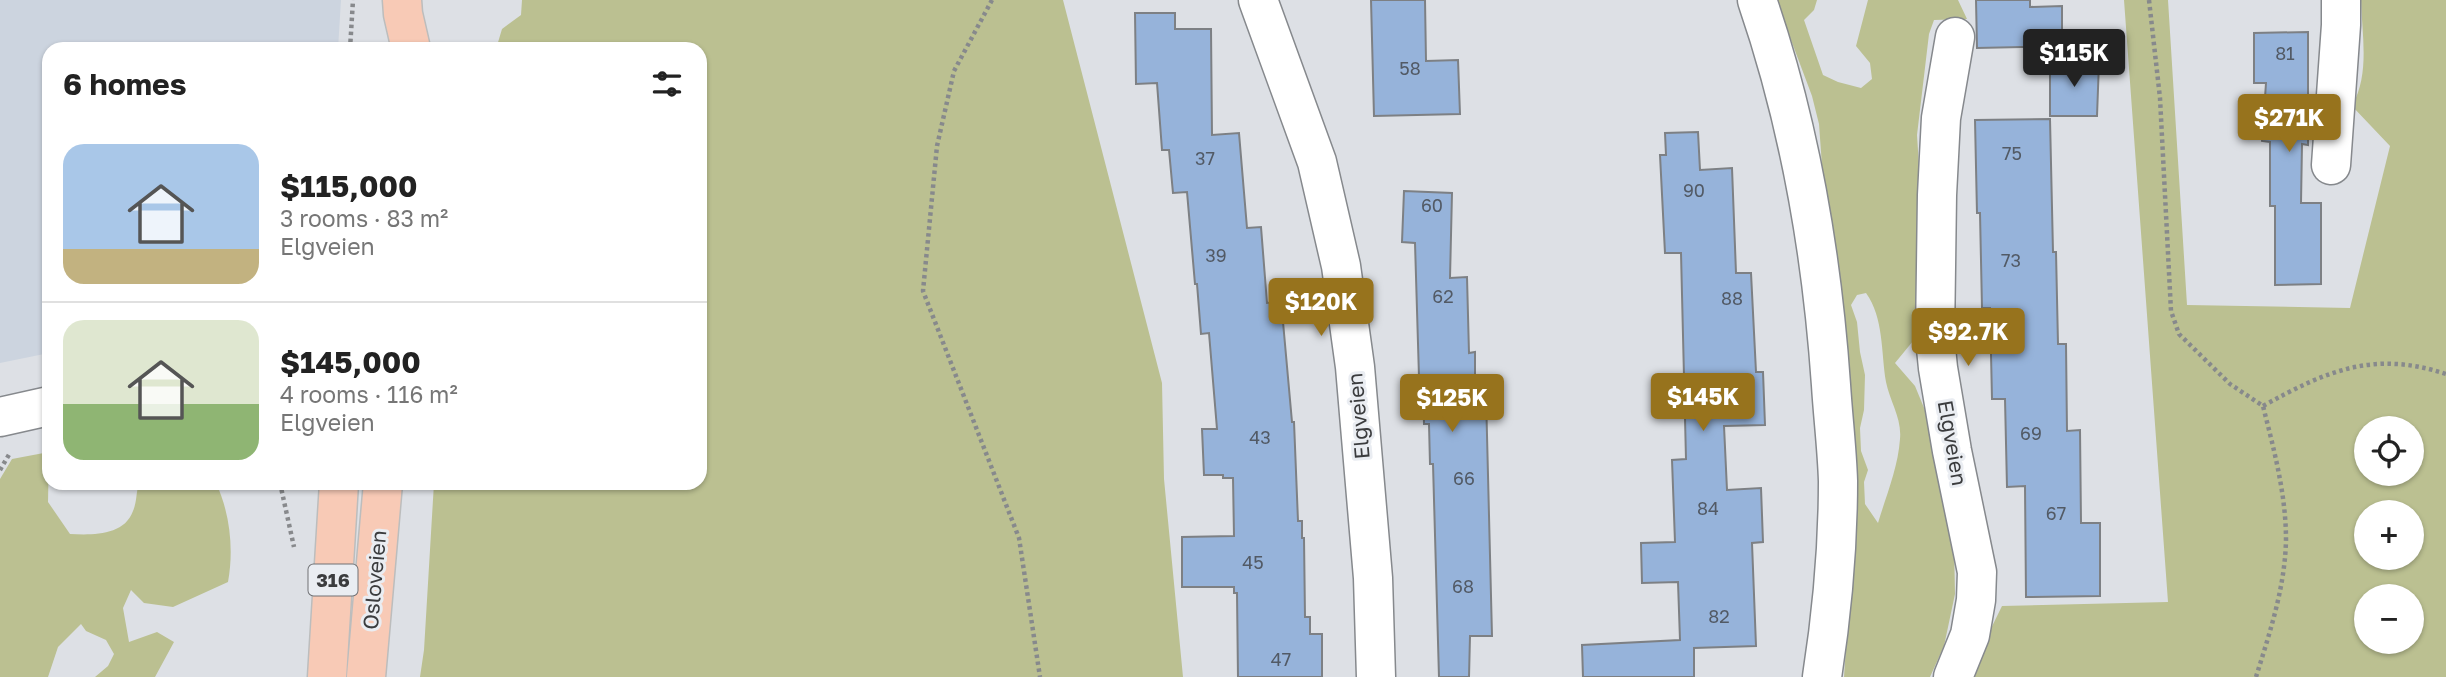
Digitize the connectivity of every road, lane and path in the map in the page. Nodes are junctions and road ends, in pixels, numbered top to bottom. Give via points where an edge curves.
1 (354, 0) edge
2 (992, 0) edge
3 (1258, 0) edge
4 (1756, 0) edge
5 (2149, 0) edge
6 (2341, 0) edge
7 (1955, 37) dead end
8 (350, 42) edge
9 (2331, 165) dead end
10 (2446, 374) edge
11 (2263, 406) junction
12 (42, 408) edge
13 (0, 417) edge
14 (339, 490) edge
15 (382, 490) edge
16 (327, 677) edge
17 (366, 677) edge
18 (1040, 677) edge
19 (1376, 677) edge
20 (1822, 677) edge
21 (1953, 677) edge
22 (2256, 677) edge

1 - 8 path
2 - 18 path via 954,71 937,146 923,291 1019,538
3 - 19 street, Elgveien via 1317,162 1341,266 1373,578
4 - 20 street via 1793,117 1820,262 1828,342 1838,481
5 - 11 path via 2160,98 2171,310 2179,334 2230,383
6 - 9 street
7 - 21 street, Elgveien via 1941,118 1935,338 1977,572 1970,635
10 - 11 path via 2424,367 2370,363 2340,370
11 - 22 path via 2280,475 2286,540 2275,615
12 - 13 street
14 - 16 main road, Osloveien / 316
15 - 17 main road, Osloveien / 316

